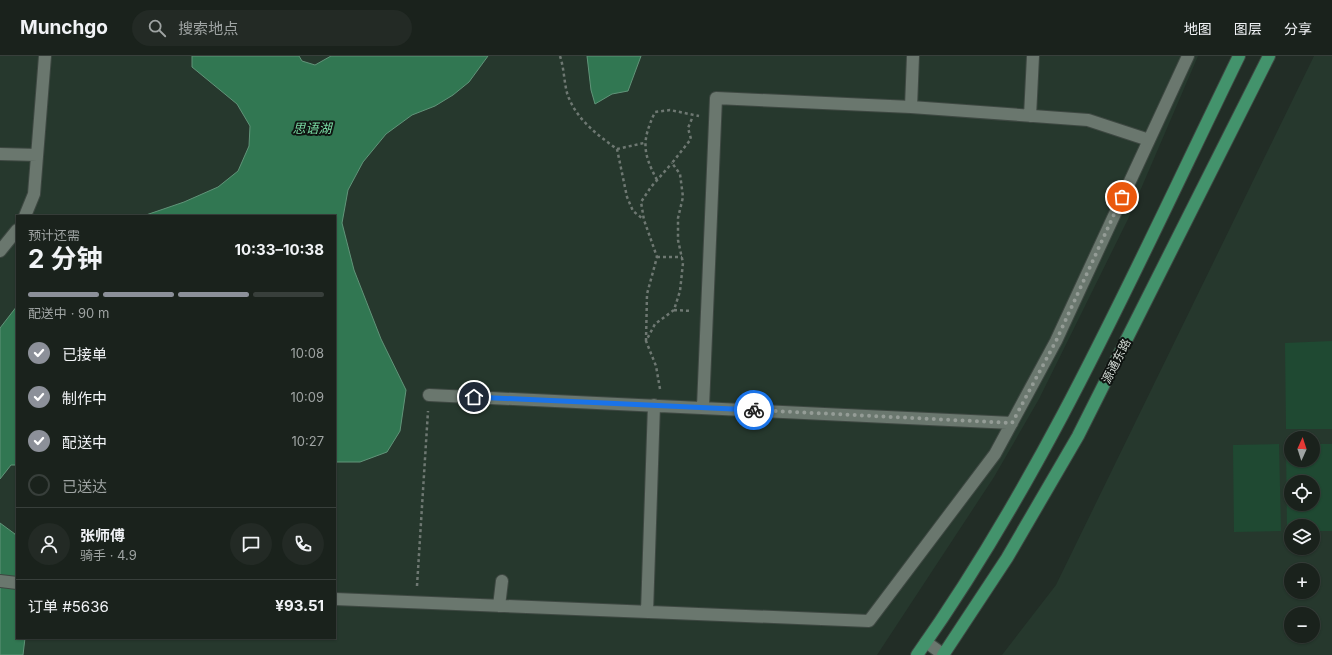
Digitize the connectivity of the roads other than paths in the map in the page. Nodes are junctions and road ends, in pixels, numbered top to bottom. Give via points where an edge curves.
1 (45, 56) edge
2 (914, 56) edge
3 (1033, 56) edge
4 (1188, 56) edge
5 (1239, 56) edge
6 (1269, 56) edge
7 (911, 107) junction
8 (1030, 116) junction
9 (1149, 140) junction
10 (0, 154) edge
11 (37, 155) junction
12 (25, 215) edge
13 (16, 231) edge
14 (0, 251) edge
15 (429, 395) road end
16 (659, 405) junction
17 (703, 407) junction
18 (1012, 423) junction
19 (0, 581) edge
20 (502, 581) dead end
21 (16, 583) edge
22 (336, 599) edge
23 (500, 606) junction
24 (647, 612) junction
25 (926, 642) junction
26 (917, 655) edge
27 (943, 655) edge

1 - 11 street
2 - 7 street
3 - 8 street
4 - 9 street
5 - 25 main road, 源通东路 via 1080,383 990,542
6 - 27 main road, 源通东路 via 1078,436 1007,558
7 - 8 street
7 - 17 street via 716,98
8 - 9 street via 1088,120
9 - 18 street via 1056,341
10 - 11 street
11 - 12 street via 34,194
13 - 14 street
15 - 16 street
16 - 17 street
16 - 24 street
17 - 18 street
18 - 24 street via 995,454 869,621
19 - 21 street
20 - 23 street
22 - 23 street
23 - 24 street
25 - 26 main road, 源通东路
25 - 27 street

